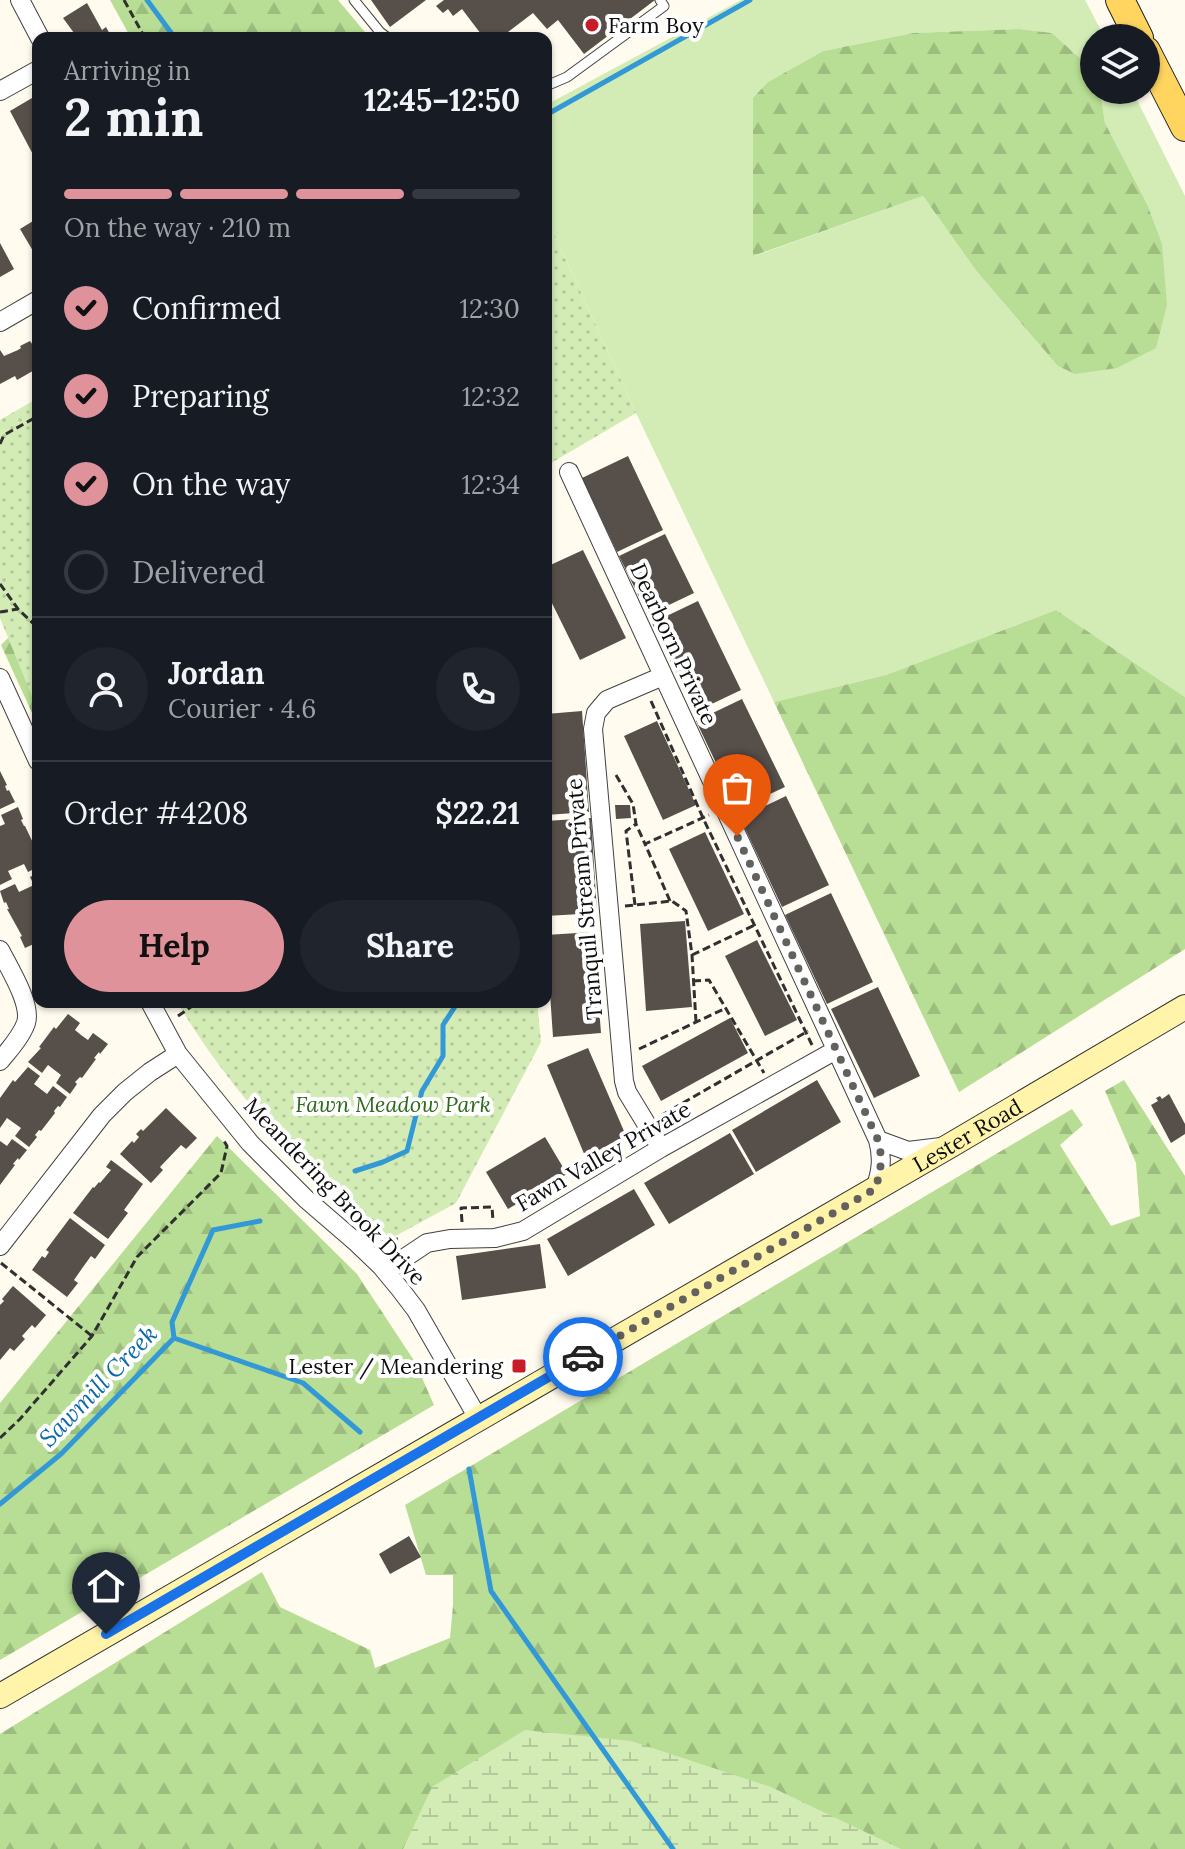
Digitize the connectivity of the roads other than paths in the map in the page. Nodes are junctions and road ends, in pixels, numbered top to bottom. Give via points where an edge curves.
1 (20, 0) edge
2 (354, 0) edge
3 (660, 0) edge
4 (1120, 0) edge
5 (1132, 24) edge
6 (37, 32) edge
7 (380, 32) edge
8 (32, 73) edge
9 (1160, 78) edge
10 (552, 83) edge
11 (0, 91) edge
12 (1185, 127) edge
13 (32, 303) edge
14 (0, 322) edge
15 (569, 472) dead end
16 (663, 676) junction
17 (0, 678) edge
18 (32, 748) edge
19 (0, 950) edge
20 (1185, 1007) edge
21 (153, 1008) edge
22 (178, 1054) junction
23 (828, 1055) junction
24 (0, 1061) edge
25 (878, 1140) junction
26 (951, 1145) junction
27 (661, 1148) junction
28 (875, 1189) junction
29 (0, 1246) edge
30 (385, 1271) junction
31 (478, 1418) junction
32 (0, 1696) edge

1 - 6 street
2 - 7 lane
3 - 10 lane via 664,6
4 - 5 main road
8 - 11 street
9 - 12 main road
13 - 14 street
15 - 16 street, Dearborn Private
16 - 23 street, Dearborn Private via 823,1023
16 - 27 street, Tranquil Stream Private via 607,700 596,713 593,729 627,1092
17 - 18 street
19 - 24 street via 27,1016
20 - 26 main road, Lester Road
21 - 22 street, Meandering Brook Drive
22 - 29 street via 102,1115
22 - 30 street, Meandering Brook Drive via 250,1143
23 - 25 street, Dearborn Private
23 - 27 street, Fawn Valley Private
25 - 26 street via 908,1151
25 - 28 street, Dearborn Private via 882,1162
26 - 28 main road, Lester Road
27 - 30 street, Fawn Valley Private via 523,1231 427,1243
28 - 31 main road, Lester Road
30 - 31 street, Meandering Brook Drive via 416,1310
31 - 32 main road, Lester Road

